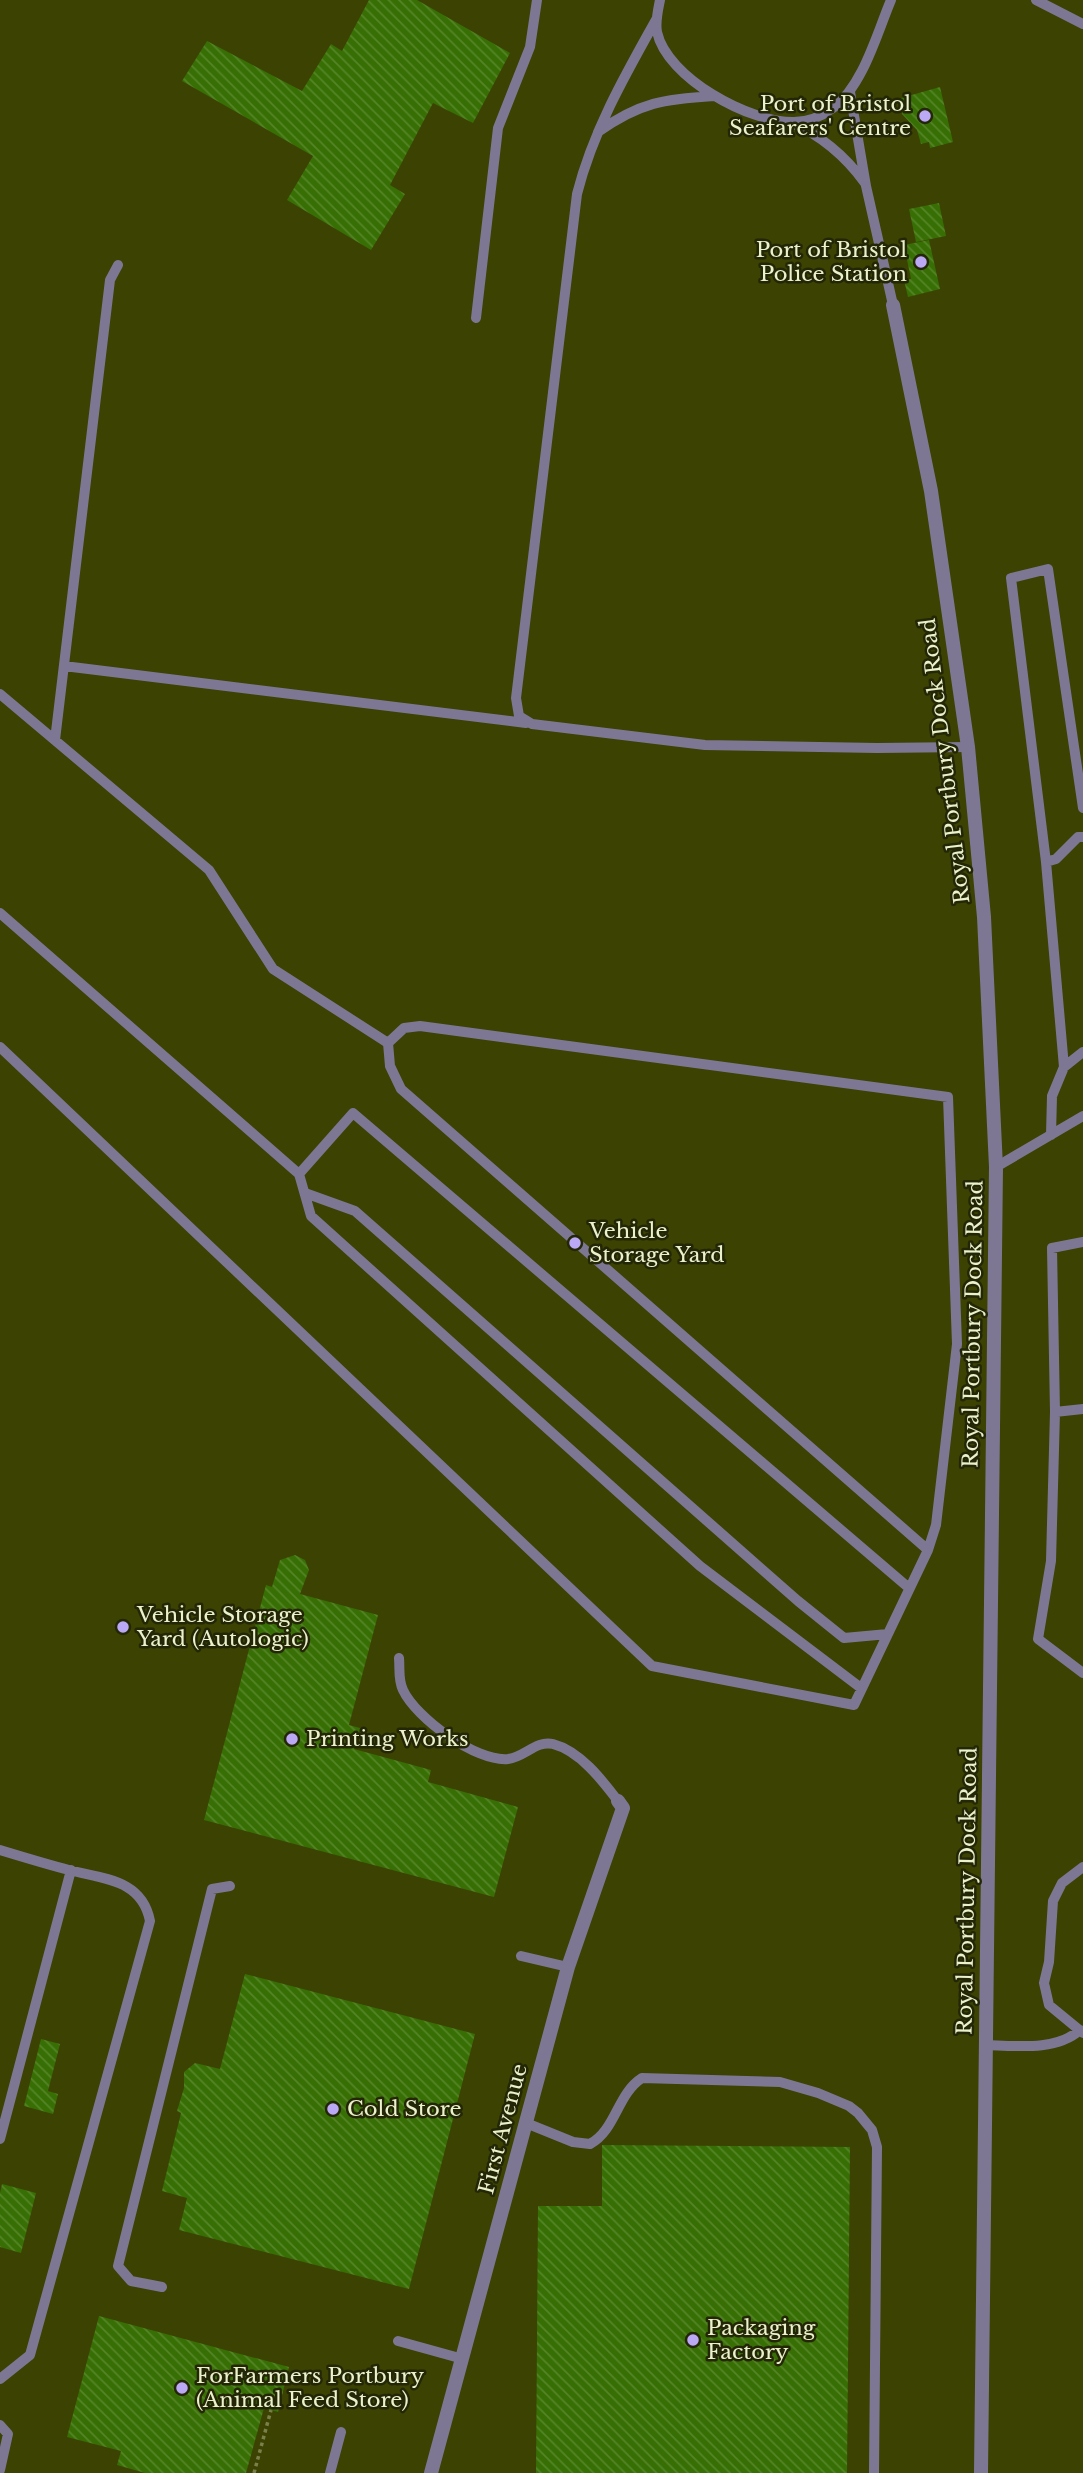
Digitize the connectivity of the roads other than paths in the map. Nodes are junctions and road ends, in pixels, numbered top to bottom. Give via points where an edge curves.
1 (537, 0) edge
2 (660, 0) edge
3 (891, 0) edge
4 (1036, 0) edge
5 (657, 19) junction
6 (1083, 24) edge
7 (850, 92) junction
8 (717, 96) junction
9 (790, 122) junction
10 (598, 132) junction
11 (866, 186) junction
12 (118, 265) dead end
13 (892, 305) joint
14 (476, 318) dead end
15 (64, 666) junction
16 (0, 694) edge
17 (532, 724) junction
18 (55, 740) junction
19 (968, 747) junction
20 (1083, 808) edge
21 (1083, 836) edge
22 (1046, 862) junction
23 (0, 913) edge
24 (388, 1043) junction
25 (0, 1047) edge
26 (1083, 1052) edge
27 (1063, 1067) junction
28 (1083, 1116) edge
29 (1051, 1135) junction
30 (996, 1167) junction
31 (299, 1174) junction
32 (305, 1193) junction
33 (1083, 1242) edge
34 (1083, 1409) edge
35 (1055, 1412) junction
36 (928, 1550) junction
37 (909, 1588) junction
38 (888, 1634) junction
39 (399, 1658) dead end
40 (1083, 1673) edge
41 (862, 1688) junction
42 (618, 1801) joint
43 (0, 1850) edge
44 (1083, 1867) edge
45 (71, 1870) junction
46 (230, 1886) dead end
47 (520, 1956) dead end
48 (568, 1967) junction
49 (1081, 2031) edge
50 (986, 2045) junction
51 (526, 2123) junction
52 (0, 2139) edge
53 (162, 2287) dead end
54 (398, 2341) dead end
55 (463, 2359) junction
56 (0, 2379) edge
57 (0, 2426) edge
58 (341, 2432) dead end
59 (0, 2470) edge
60 (330, 2473) edge
61 (431, 2473) edge
62 (874, 2473) edge
63 (982, 2473) edge

1 - 14 lane via 530,47 498,128
2 - 5 lane
3 - 7 lane
4 - 6 lane
5 - 8 lane via 660,40 677,67
5 - 10 lane
7 - 9 lane via 822,114
7 - 11 lane, Royal Portbury Dock Road
8 - 9 lane via 762,116
8 - 10 lane via 647,104
9 - 11 lane via 829,145
10 - 17 lane via 577,194 516,698 519,716
11 - 13 lane, Royal Portbury Dock Road
12 - 15 lane via 110,280
13 - 19 street, Royal Portbury Dock Road via 931,491
15 - 17 lane
15 - 18 lane
16 - 18 lane
17 - 19 lane via 705,745
18 - 24 lane via 209,870 274,969
19 - 30 street, Royal Portbury Dock Road via 984,917
20 - 22 lane via 1048,569 1011,578
21 - 22 lane
22 - 27 lane
23 - 31 lane
24 - 36 lane via 390,1066 401,1089
24 - 36 lane via 404,1027 420,1026 948,1097 957,1344 936,1525
25 - 41 lane via 652,1666 854,1705
26 - 27 lane
27 - 29 lane via 1052,1096
28 - 29 lane
29 - 30 lane
30 - 50 street, Royal Portbury Dock Road
31 - 32 lane
31 - 37 lane via 353,1113
32 - 38 lane via 355,1210 844,1638
32 - 41 lane via 311,1216 679,1548
33 - 35 lane via 1052,1248
34 - 35 lane
35 - 40 lane via 1051,1561 1038,1639
36 - 37 lane
37 - 38 lane
38 - 41 lane
39 - 42 lane via 404,1692 419,1714 440,1729 497,1759 512,1759 549,1743 560,1746
42 - 48 street, First Avenue via 623,1808
43 - 45 lane
44 - 49 lane via 1062,1883 1053,1901 1044,1983 1049,2004
45 - 52 lane
45 - 56 lane via 114,1880 134,1891 147,1906 150,1921 30,2356
46 - 53 lane via 212,1889 118,2266 131,2281
47 - 48 lane
48 - 51 street, First Avenue
49 - 50 lane via 1069,2040
50 - 63 street, Royal Portbury Dock Road
51 - 55 street, First Avenue
51 - 62 lane via 590,2144 607,2129 630,2088 642,2078 780,2082 838,2101 858,2113 872,2130 877,2147
54 - 55 lane
55 - 61 street, First Avenue
57 - 59 lane via 8,2434
58 - 60 lane

